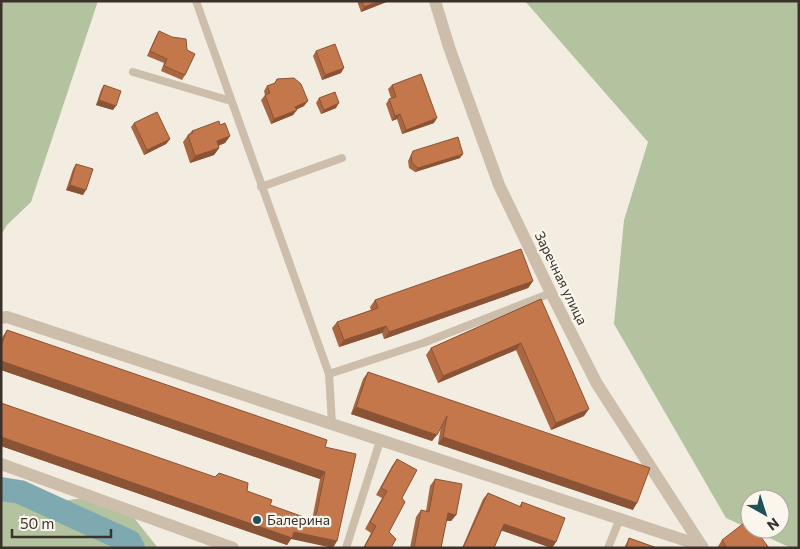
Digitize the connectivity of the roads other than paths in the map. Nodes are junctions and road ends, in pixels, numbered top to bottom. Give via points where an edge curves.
1 (196, 1) edge
2 (435, 1) edge
3 (133, 72) dead end
4 (231, 101) junction
5 (342, 158) dead end
6 (261, 187) junction
7 (551, 293) junction
8 (1, 318) edge
9 (328, 374) junction
10 (332, 424) junction
11 (380, 441) junction
12 (1, 464) edge
13 (619, 520) junction
14 (702, 547) edge
15 (233, 548) edge
16 (346, 548) edge
17 (608, 548) edge

1 - 4 lane
2 - 7 street, Заречная улица via 499,185
3 - 4 lane
4 - 6 lane
5 - 6 lane
6 - 9 lane
7 - 9 lane via 423,343
7 - 14 street, Заречная улица via 597,384
8 - 10 street via 17,320
9 - 10 lane
10 - 11 street
11 - 13 street
11 - 16 lane
12 - 15 street
13 - 14 street
13 - 17 lane

